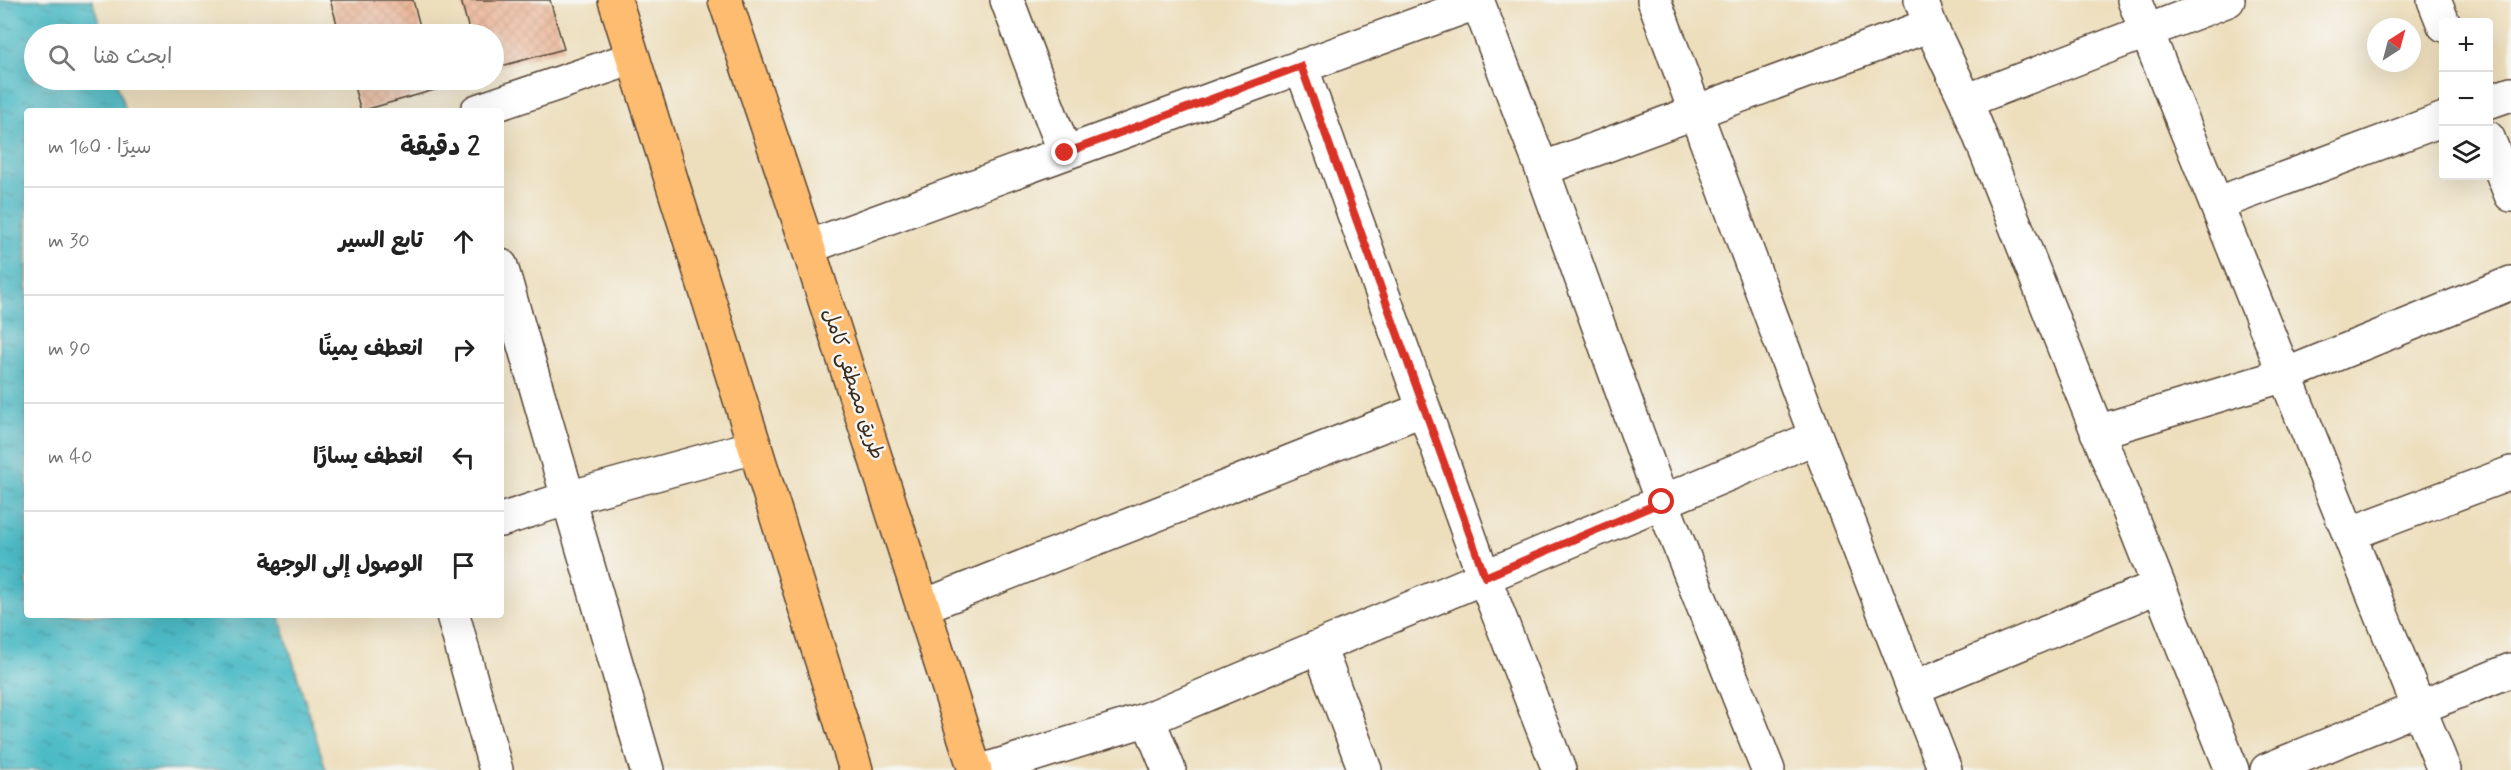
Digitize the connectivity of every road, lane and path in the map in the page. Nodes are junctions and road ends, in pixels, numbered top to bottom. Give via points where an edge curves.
1 (615, 0) edge
2 (725, 0) edge
3 (1007, 0) edge
4 (1654, 0) edge
5 (2134, 0) edge
6 (2228, 0) edge
7 (2434, 0) edge
8 (1477, 1) edge
9 (1925, 12) edge
10 (2441, 18) edge
11 (2146, 32) junction
12 (633, 58) junction
13 (1301, 66) junction
14 (2511, 94) edge
15 (2493, 100) edge
16 (1966, 101) junction
17 (486, 108) edge
18 (1696, 111) junction
19 (2439, 121) edge
20 (2493, 150) edge
21 (1065, 153) junction
22 (1542, 169) junction
23 (2511, 195) edge
24 (2216, 204) junction
25 (808, 247) junction
26 (504, 276) edge
27 (2511, 283) edge
28 (2285, 375) junction
29 (1424, 409) junction
30 (2097, 432) junction
31 (1816, 437) junction
32 (754, 447) junction
33 (2511, 473) edge
34 (568, 498) junction
35 (1662, 502) junction
36 (504, 519) edge
37 (2349, 534) junction
38 (1485, 577) junction
39 (2159, 586) junction
40 (924, 606) junction
41 (454, 618) edge
42 (1319, 647) junction
43 (2511, 670) edge
44 (1913, 687) junction
45 (2419, 708) junction
46 (1148, 720) junction
47 (496, 770) edge
48 (647, 770) edge
49 (856, 770) edge
50 (975, 770) edge
51 (986, 770) edge
52 (1169, 770) edge
53 (1365, 770) edge
54 (1559, 770) edge
55 (1768, 770) edge
56 (1945, 770) edge
57 (2232, 770) edge
58 (2267, 770) edge
59 (2444, 770) edge

1 - 12 main road
2 - 25 main road, طريق مصطفى كامل
3 - 21 street
4 - 18 street
5 - 11 street
6 - 11 street
7 - 10 street
8 - 13 street
8 - 22 street
9 - 16 street
9 - 18 street
11 - 16 street
11 - 24 street
12 - 17 street
12 - 32 main road
13 - 21 street
13 - 29 street
14 - 15 street
16 - 30 street
18 - 22 street
18 - 31 street
19 - 24 street
20 - 23 street
21 - 25 street
22 - 35 street
24 - 28 street
25 - 40 main road, طريق مصطفى كامل
26 - 34 street
27 - 28 street
28 - 30 street
28 - 37 street
29 - 38 street
29 - 40 street
30 - 39 street
31 - 35 street
31 - 44 street
32 - 34 street
32 - 49 main road
33 - 37 street
34 - 36 street
34 - 48 street
35 - 38 street
35 - 55 street
37 - 45 street
38 - 42 street
38 - 54 street
39 - 44 street
39 - 57 street
40 - 50 main road, طريق مصطفى كامل
41 - 47 street
42 - 46 street
42 - 53 street
43 - 45 street
44 - 56 street
45 - 58 street
45 - 59 street
46 - 51 street
46 - 52 street

